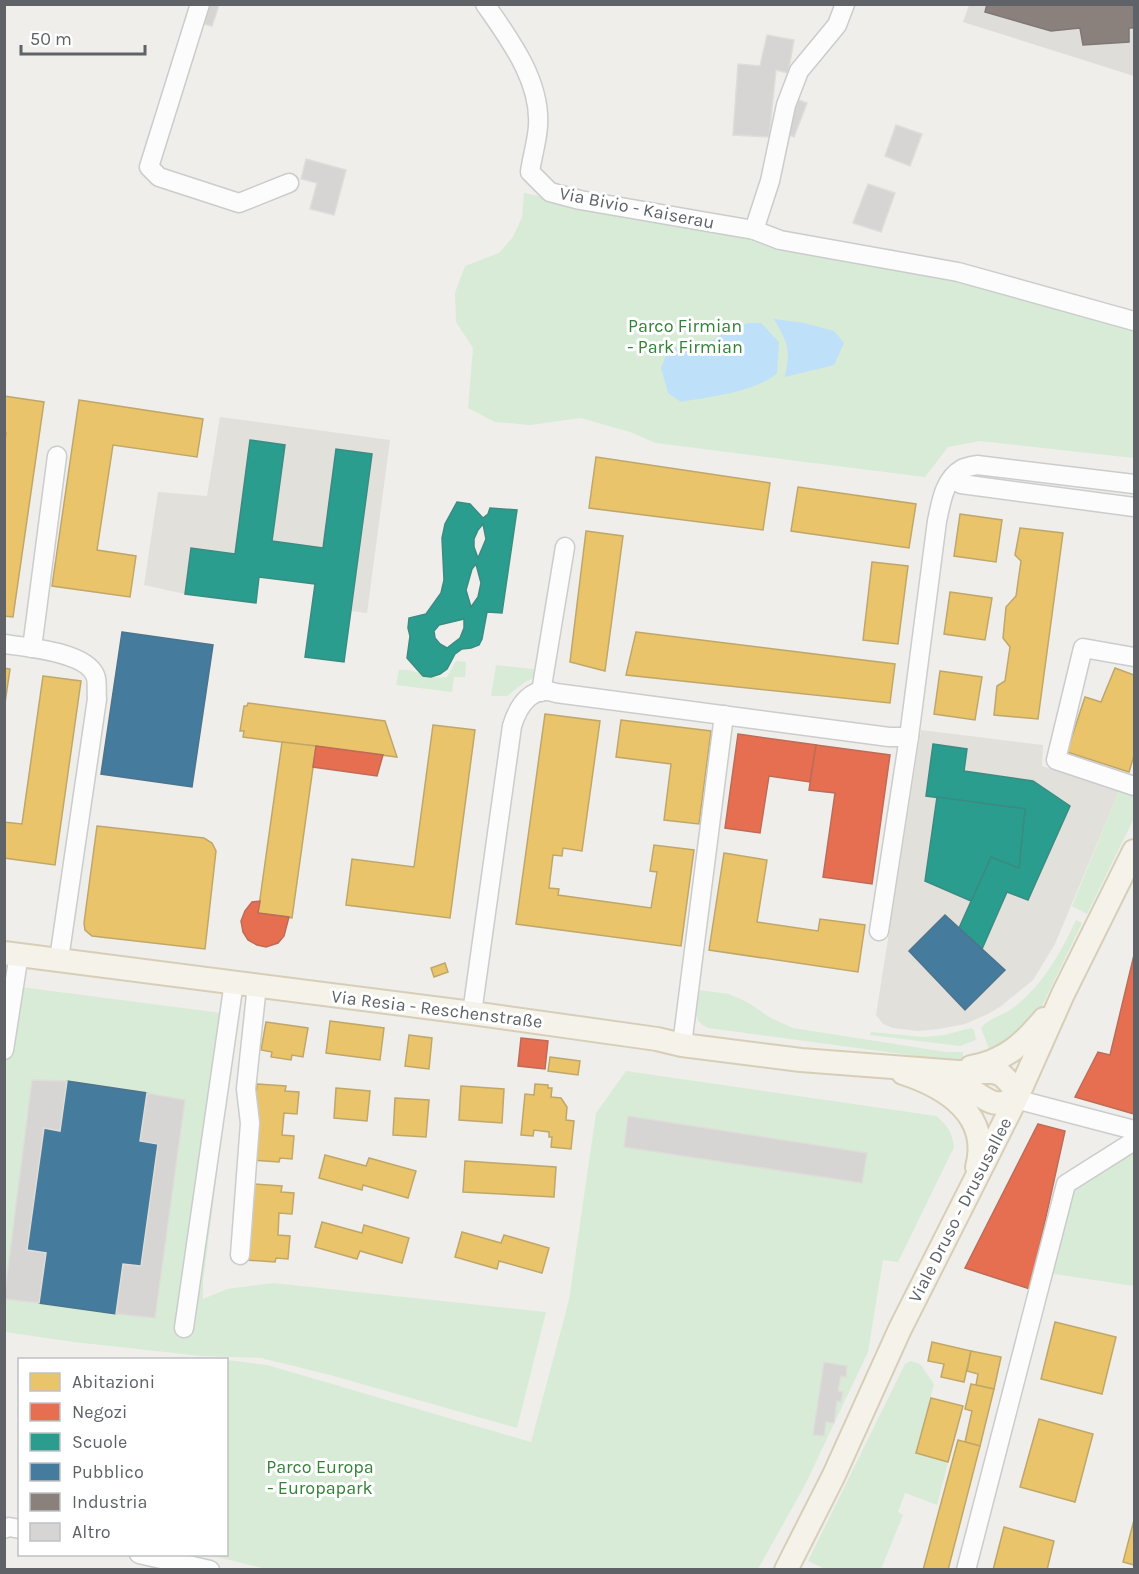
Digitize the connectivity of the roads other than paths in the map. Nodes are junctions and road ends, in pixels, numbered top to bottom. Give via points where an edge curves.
1 (200, 4) edge
2 (485, 4) edge
3 (845, 4) edge
4 (289, 183) dead end
5 (754, 230) junction
6 (1134, 321) edge
7 (57, 456) dead end
8 (952, 479) junction
9 (1134, 484) edge
10 (1134, 507) edge
11 (565, 547) dead end
12 (4, 644) edge
13 (32, 648) junction
14 (1134, 657) edge
15 (541, 692) junction
16 (724, 715) junction
17 (909, 737) junction
18 (1134, 786) edge
19 (1134, 851) edge
20 (879, 931) dead end
21 (12, 954) edge
22 (59, 959) junction
23 (234, 982) junction
24 (257, 986) junction
25 (1064, 994) junction
26 (472, 1013) junction
27 (681, 1045) junction
28 (4, 1050) edge
29 (877, 1065) junction
30 (944, 1070) junction
31 (1017, 1097) junction
32 (1134, 1130) edge
33 (1134, 1141) edge
34 (972, 1186) junction
35 (240, 1255) dead end
36 (184, 1328) dead end
37 (148, 1556) edge
38 (210, 1569) edge
39 (786, 1569) edge
40 (966, 1569) edge

1 - 4 street via 149,167 159,177 239,203
2 - 5 street, Via Bivio - Kaiserau via 536,91 538,127 530,172 550,192
3 - 5 street via 837,25 799,71 786,105 770,181
5 - 6 street, Via Bivio - Kaiserau via 780,240 958,272
7 - 13 street
8 - 9 street via 962,468 977,465
8 - 10 street via 961,484
8 - 17 street via 945,489 937,521
11 - 15 street
12 - 13 street
13 - 22 street via 86,662 96,676 97,699
14 - 18 street via 1083,648 1056,760
15 - 16 street
15 - 26 street via 529,695 512,726
16 - 17 street
16 - 27 street
17 - 20 street
19 - 25 main road, Viale Druso - Drususallee
21 - 22 main road, Via Resia - Reschenstraße
21 - 28 street
22 - 23 main road, Via Resia - Reschenstraße
23 - 24 main road, Via Resia - Reschenstraße
23 - 36 street
24 - 26 main road, Via Resia - Reschenstraße
24 - 35 street via 246,1089 250,1124
25 - 30 main road via 1026,1041 997,1060
25 - 31 main road, Viale Druso - Drususallee
26 - 27 main road, Via Resia - Reschenstraße
27 - 29 main road, Via Resia - Reschenstraße
29 - 30 main road, Via Resia - Reschenstraße
29 - 31 main road, Via Resia - Reschenstraße via 960,1084 994,1104
29 - 34 main road via 942,1091 972,1118 980,1156
30 - 31 main road, Via Resia - Reschenstraße via 994,1072 1002,1075
31 - 32 street
31 - 34 main road, Viale Druso - Drususallee
33 - 40 street via 1066,1184
34 - 39 main road, Viale Druso - Drususallee
37 - 38 street

